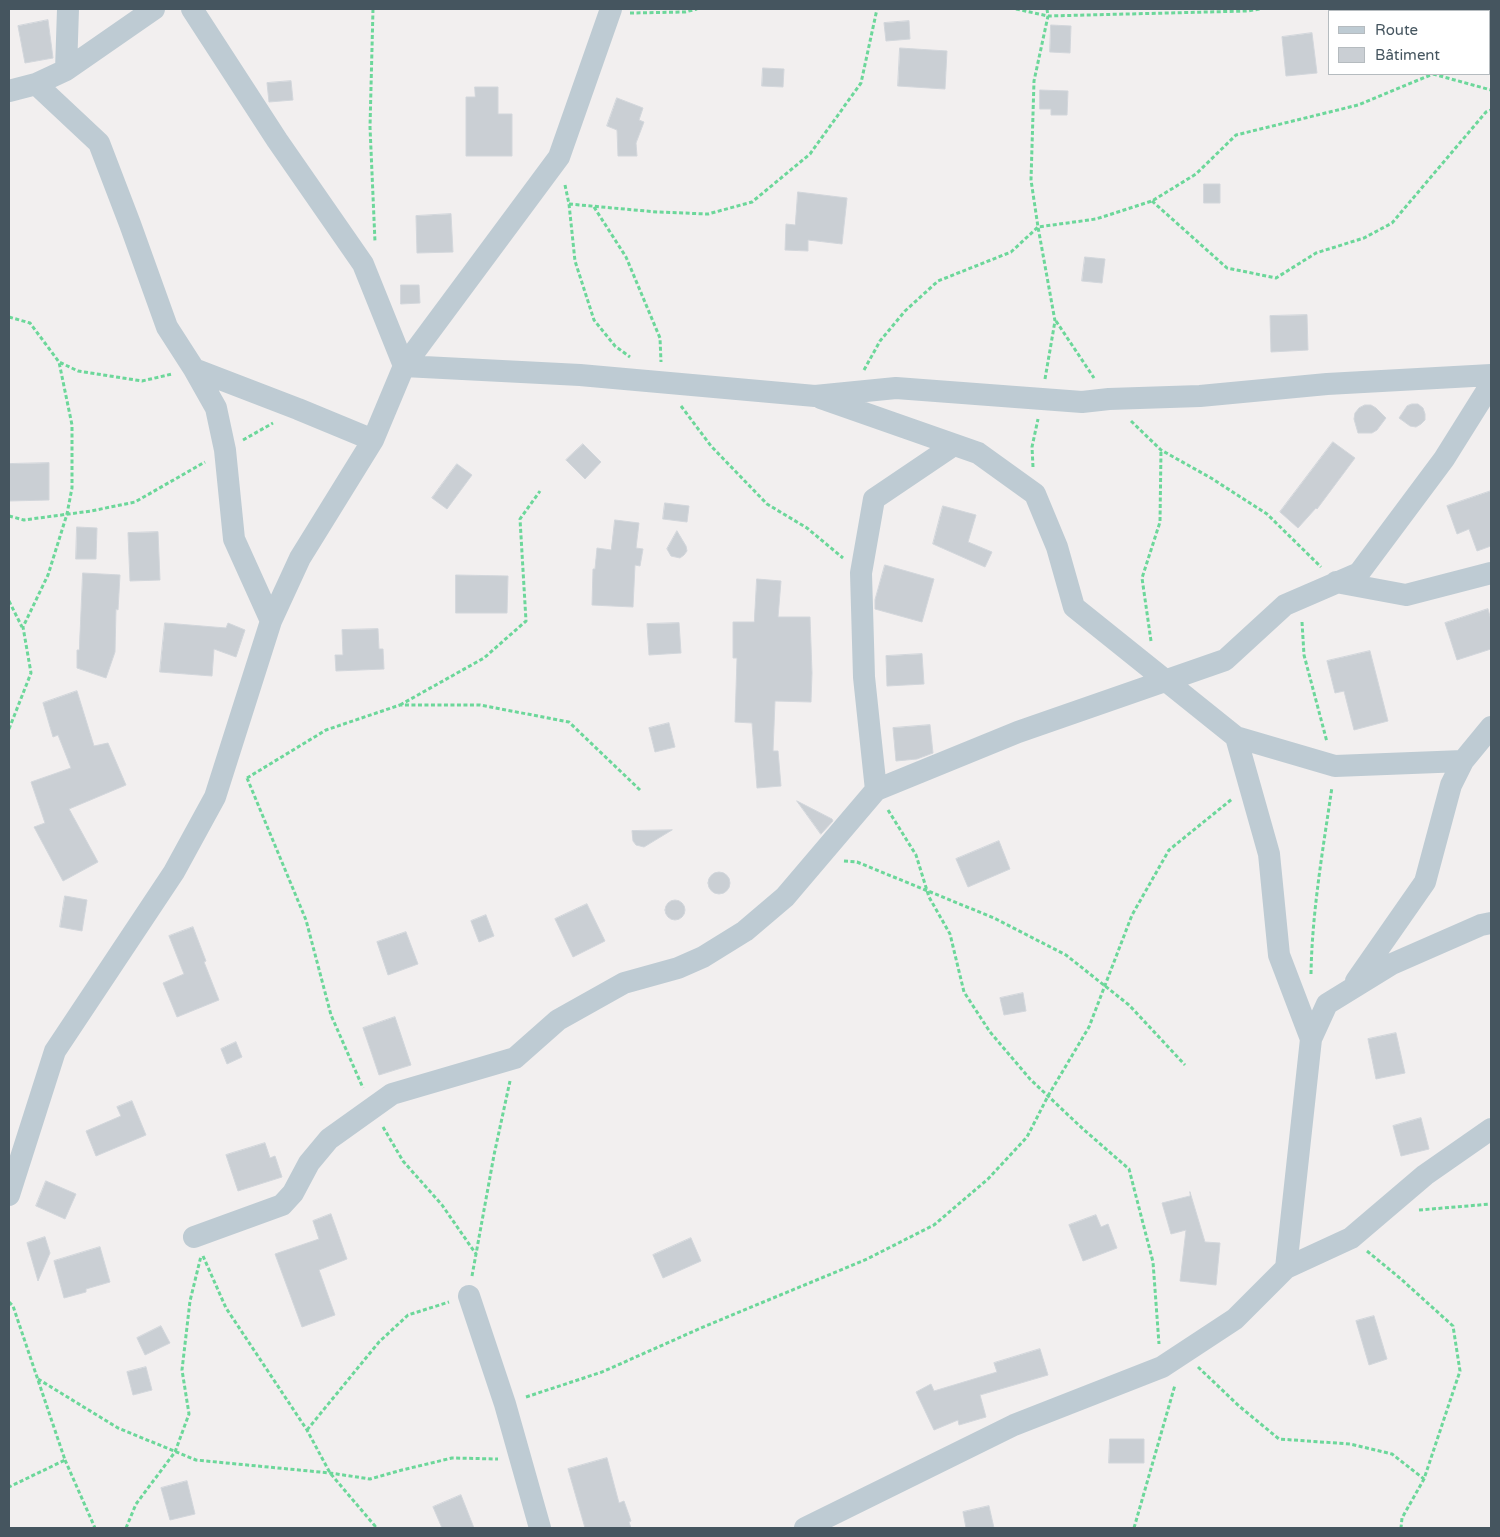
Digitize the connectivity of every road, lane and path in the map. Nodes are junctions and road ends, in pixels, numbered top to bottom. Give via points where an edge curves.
1 (68, 9) edge
2 (154, 9) edge
3 (192, 9) edge
4 (373, 9) edge
5 (697, 9) edge
6 (877, 9) edge
7 (1016, 9) edge
8 (1047, 9) edge
9 (1260, 9) edge
10 (610, 11) edge
11 (1048, 16) junction
12 (66, 70) junction
13 (1431, 75) edge
14 (1437, 75) edge
15 (36, 84) junction
16 (1491, 90) edge
17 (9, 91) edge
18 (1491, 110) edge
19 (1152, 201) junction
20 (569, 204) dead end
21 (594, 206) junction
22 (1038, 227) junction
23 (363, 264) junction
24 (9, 317) edge
25 (1055, 321) junction
26 (59, 362) junction
27 (404, 366) junction
28 (194, 368) junction
29 (1491, 375) edge
30 (662, 382) junction
31 (1491, 384) edge
32 (853, 392) junction
33 (815, 396) junction
34 (1042, 399) junction
35 (1109, 399) junction
36 (298, 409) junction
37 (373, 440) junction
38 (954, 445) junction
39 (225, 450) junction
40 (1161, 450) junction
41 (540, 491) dead end
42 (1035, 494) junction
43 (67, 514) junction
44 (9, 516) edge
45 (1491, 574) edge
46 (1336, 582) junction
47 (1300, 598) junction
48 (9, 601) edge
49 (271, 621) junction
50 (23, 627) junction
51 (1158, 675) junction
52 (400, 705) junction
53 (1491, 727) edge
54 (9, 729) edge
55 (1236, 737) junction
56 (1463, 762) junction
57 (1335, 766) junction
58 (247, 778) junction
59 (1249, 785) junction
60 (640, 790) dead end
61 (876, 790) junction
62 (214, 797) junction
63 (816, 860) junction
64 (927, 891) junction
65 (1491, 923) edge
66 (1311, 980) dead end
67 (1104, 985) junction
68 (1352, 988) junction
69 (1311, 1039) junction
70 (515, 1058) junction
71 (1185, 1064) dead end
72 (1048, 1096) junction
73 (372, 1109) junction
74 (1491, 1128) edge
75 (9, 1195) edge
76 (1491, 1204) edge
77 (1418, 1210) dead end
78 (194, 1237) dead end
79 (1351, 1238) junction
80 (476, 1254) junction
81 (1286, 1268) junction
82 (469, 1296) junction
83 (9, 1302) edge
84 (1184, 1352) junction
85 (1162, 1367) junction
86 (38, 1379) junction
87 (505, 1404) junction
88 (307, 1430) junction
89 (175, 1452) junction
90 (521, 1459) junction
91 (65, 1460) junction
92 (330, 1473) junction
93 (1424, 1479) junction
94 (9, 1487) edge
95 (95, 1528) edge
96 (126, 1528) edge
97 (374, 1528) edge
98 (540, 1528) edge
99 (805, 1528) edge
100 (1134, 1528) edge
101 (1401, 1528) edge

1 - 12 street
2 - 12 street
3 - 23 street
4 - 23 path via 370,127 375,243
5 - 10 path via 685,12
6 - 21 path via 861,83 810,154 752,202 708,214
7 - 11 path
8 - 11 path
9 - 11 path
10 - 27 street via 559,157
11 - 22 path via 1034,82 1031,180
12 - 15 street
13 - 19 path via 1358,105 1236,135 1196,174
14 - 16 path
15 - 17 street
15 - 28 street via 99,142 167,327
18 - 19 path via 1392,223 1364,238 1316,253 1276,278 1227,268
19 - 22 path via 1096,219
20 - 21 path
21 - 30 path via 626,257 660,338
22 - 25 path
22 - 32 path via 1011,252 938,281 905,311 880,341
23 - 27 street
24 - 26 path via 30,323
25 - 34 path
25 - 35 path
26 - 28 path via 78,371 142,381
26 - 43 path via 72,425 72,488
27 - 30 street
27 - 37 street
28 - 36 street
28 - 39 street via 216,408
29 - 35 street via 1327,384 1200,396
30 - 33 street
31 - 46 street via 1444,459 1359,573
32 - 33 street
32 - 34 street via 896,388
33 - 38 street
34 - 35 street via 1082,402
34 - 42 path via 1032,447
35 - 40 path
36 - 37 street
36 - 39 path
37 - 49 street via 300,558
38 - 42 street via 978,453
38 - 61 street via 874,499 861,573 864,677
39 - 43 path via 136,502
39 - 49 street via 234,539
40 - 46 path via 1267,514
40 - 51 path via 1160,522 1142,578
41 - 52 path via 520,519 526,621 484,658
42 - 51 street via 1057,547 1074,607
43 - 44 path via 24,520
43 - 50 path via 48,575
45 - 46 street via 1406,595
46 - 47 street
47 - 51 street via 1286,605 1225,660
47 - 57 path via 1304,655
48 - 50 path
49 - 62 street
50 - 54 path via 31,673
51 - 55 street
51 - 61 street
52 - 58 path via 326,730
52 - 60 path via 480,705 569,722
53 - 56 street
55 - 57 street
55 - 59 street
56 - 57 street
56 - 68 street via 1451,786 1425,882
57 - 66 path via 1319,881
58 - 62 path
58 - 73 path via 306,920 331,1016
59 - 67 path via 1169,850 1132,915
59 - 69 street via 1269,854 1278,955
61 - 63 street
61 - 64 path via 916,855
62 - 75 street via 174,872 55,1051
63 - 64 path via 857,862
63 - 70 street via 785,897 745,931 678,968 624,983 558,1020
64 - 67 path via 994,918 1066,955
64 - 72 path via 950,934 964,992 990,1032
65 - 68 street via 1392,964
67 - 71 path via 1130,1005
67 - 72 path via 1089,1027
68 - 69 street via 1327,1004
69 - 81 street
70 - 73 street via 392,1094
70 - 80 path
72 - 85 path via 1129,1169 1154,1262
72 - 87 path via 1028,1137 988,1179 934,1225 867,1259 602,1372
73 - 78 street via 329,1139 282,1205
73 - 80 path via 403,1161 442,1205
74 - 79 street via 1425,1175
76 - 77 path
79 - 81 street
79 - 93 path via 1453,1326 1460,1370
80 - 82 path
81 - 84 street via 1235,1319
82 - 87 street
82 - 88 path via 408,1315 379,1342
83 - 86 path
84 - 85 street
84 - 93 path via 1239,1406 1279,1439 1350,1444 1392,1454
84 - 100 path
85 - 99 street via 1014,1426
86 - 89 path via 118,1428
86 - 91 path
87 - 90 street
88 - 89 path via 226,1308 201,1253 190,1302 182,1370 189,1414
88 - 92 path
89 - 92 path via 196,1460
89 - 96 path via 136,1504
90 - 92 path via 452,1458 370,1480
90 - 98 street
91 - 94 path
91 - 95 path
92 - 97 path
93 - 101 path via 1402,1518

